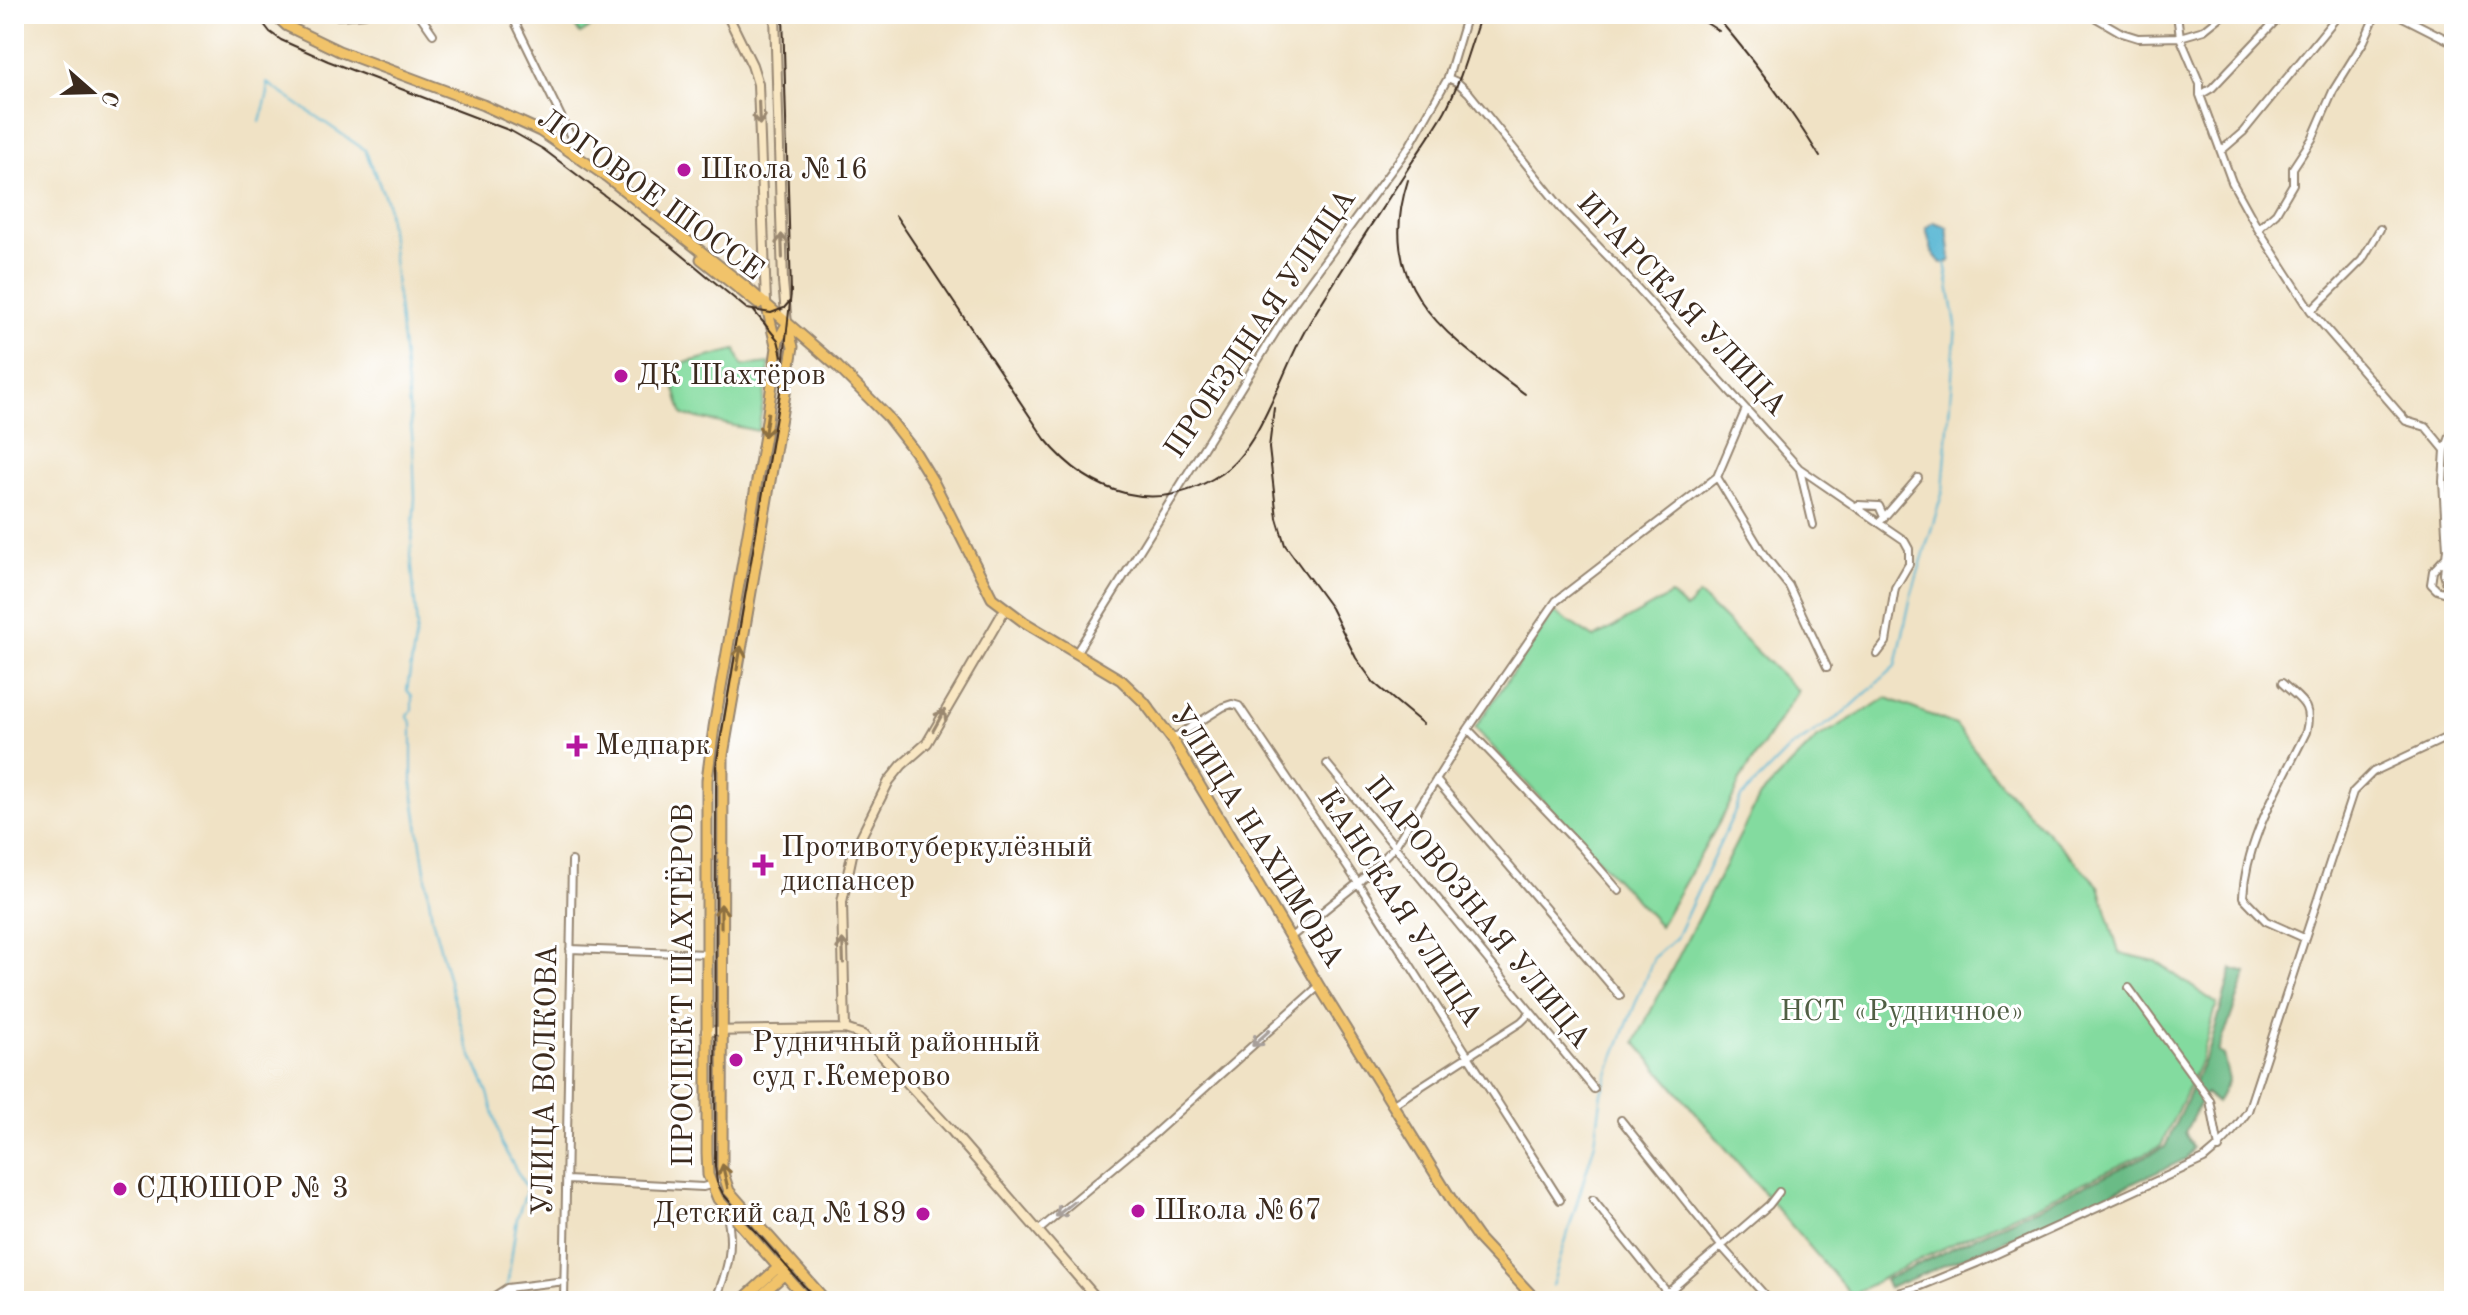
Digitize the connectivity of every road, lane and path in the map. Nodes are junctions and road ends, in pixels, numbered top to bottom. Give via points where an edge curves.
1 (267, 14) edge
2 (274, 14) edge
3 (365, 14) edge
4 (419, 14) edge
5 (511, 14) edge
6 (727, 14) edge
7 (775, 14) edge
8 (1467, 14) edge
9 (2089, 14) edge
10 (2177, 14) edge
11 (2224, 14) edge
12 (2282, 14) edge
13 (2339, 14) edge
14 (2376, 14) edge
15 (2397, 14) edge
16 (338, 16) edge
17 (433, 34) dead end
18 (2180, 37) junction
19 (2454, 43) edge
20 (777, 78) junction
21 (1448, 78) junction
22 (758, 84) junction
23 (2200, 95) junction
24 (571, 137) dead end
25 (2221, 151) junction
26 (2258, 229) junction
27 (2380, 229) dead end
28 (766, 307) junction
29 (2311, 311) junction
30 (786, 323) junction
31 (777, 348) junction
32 (1746, 409) junction
33 (2454, 426) edge
34 (2445, 450) junction
35 (1799, 468) junction
36 (1717, 477) junction
37 (1918, 478) dead end
38 (1855, 504) junction
39 (2454, 510) edge
40 (2445, 514) junction
41 (1882, 520) junction
42 (1813, 525) dead end
43 (2445, 558) junction
44 (2450, 594) junction
45 (1005, 609) junction
46 (2454, 609) edge
47 (1076, 653) junction
48 (1877, 654) dead end
49 (1827, 667) dead end
50 (2282, 683) dead end
51 (1468, 729) junction
52 (2454, 734) edge
53 (1172, 739) junction
54 (1327, 764) dead end
55 (1436, 780) junction
56 (1395, 846) junction
57 (572, 861) dead end
58 (1358, 883) junction
59 (1619, 891) dead end
60 (1291, 937) junction
61 (2304, 938) junction
62 (570, 949) junction
63 (707, 954) junction
64 (1319, 986) junction
65 (2129, 988) dead end
66 (1620, 996) dead end
67 (1530, 1013) junction
68 (845, 1029) junction
69 (706, 1031) junction
70 (720, 1031) junction
71 (1469, 1055) junction
72 (1594, 1089) dead end
73 (1392, 1105) junction
74 (1621, 1120) dead end
75 (2219, 1148) junction
76 (567, 1180) junction
77 (710, 1185) junction
78 (1779, 1192) dead end
79 (1560, 1200) dead end
80 (1593, 1200) dead end
81 (725, 1208) junction
82 (1038, 1231) junction
83 (1722, 1247) junction
84 (791, 1262) junction
85 (782, 1271) junction
86 (565, 1281) junction
87 (507, 1288) junction
88 (1668, 1293) junction
89 (487, 1301) edge
90 (514, 1301) edge
91 (564, 1301) edge
92 (715, 1301) edge
93 (741, 1301) edge
94 (755, 1301) edge
95 (808, 1301) edge
96 (826, 1301) edge
97 (1099, 1301) edge
98 (1537, 1301) edge
99 (1658, 1301) edge
100 (1674, 1301) edge
101 (1770, 1301) edge
102 (1870, 1301) edge

1 - 28 main road, ЛОГОВОЕ ШОССЕ via 284,32 491,114 547,142
2 - 28 main road, ЛОГОВОЕ ШОССЕ via 339,51 540,131 607,177
3 - 16 street
4 - 17 street
5 - 24 street
6 - 22 street
7 - 20 street
8 - 21 street, ПРОЕЗДНАЯ УЛИЦА
9 - 18 street via 2130,36
10 - 18 street
11 - 18 street via 2204,30
12 - 23 street
13 - 25 street via 2243,132
14 - 26 street via 2293,168 2293,184 2276,213
15 - 19 street
18 - 23 street
20 - 22 street
30 -> 20 street
21 - 32 street, ИГАРСКАЯ УЛИЦА via 1469,93 1563,210
21 - 47 street, ПРОЕЗДНАЯ УЛИЦА via 1410,145 1293,304
22 -> 28 street
23 - 25 street
25 - 26 street
26 - 29 street
27 - 29 street via 2362,260
28 - 30 main road, УЛИЦА НАХИМОВА
28 - 31 main road, ПРОСПЕКТ ШАХТЁРОВ
29 - 34 street via 2406,421 2426,427
30 - 31 main road
30 - 45 main road, УЛИЦА НАХИМОВА via 894,425 929,475 992,598
70 -> 30 main road, ПРОСПЕКТ ШАХТЁРОВ via 723,755 793,347
31 -> 63 main road, ПРОСПЕКТ ШАХТЁРОВ via 710,755
32 - 35 street, ИГАРСКАЯ УЛИЦА
32 - 36 street
33 - 34 street
34 - 40 street
35 - 38 street, ИГАРСКАЯ УЛИЦА
35 - 42 street
36 - 49 street via 1789,586
36 - 51 street via 1556,601
37 - 41 street
38 - 41 street, ИГАРСКАЯ УЛИЦА
38 - 41 street via 1879,506
39 - 40 street
40 - 43 street
41 - 48 street, ИГАРСКАЯ УЛИЦА via 1904,540 1909,564 1895,588 1886,642
43 - 44 street
43 - 44 street via 2430,579 2433,587
44 - 46 street
45 - 47 main road, УЛИЦА НАХИМОВА
68 -> 45 street via 842,902 852,855 889,781 927,743
47 - 53 main road, УЛИЦА НАХИМОВА via 1131,688
50 - 61 street via 2310,715 2259,830 2243,897 2266,921
51 - 55 street
51 - 59 street
52 - 61 street via 2373,772 2353,792
53 - 58 street, КАНСКАЯ УЛИЦА via 1223,707 1239,706
53 - 60 main road, УЛИЦА НАХИМОВА
54 - 56 street, ПАРОВОЗНАЯ УЛИЦА
55 - 56 street
55 - 66 street
56 - 58 street
56 - 67 street, ПАРОВОЗНАЯ УЛИЦА
57 - 62 street, УЛИЦА ВОЛКОВА
58 - 60 street
58 - 71 street, КАНСКАЯ УЛИЦА
60 - 64 main road, УЛИЦА НАХИМОВА
61 - 75 street via 2248,1111
62 - 63 street
62 - 76 street, УЛИЦА ВОЛКОВА
63 - 69 main road, ПРОСПЕКТ ШАХТЁРОВ
64 - 73 main road, УЛИЦА НАХИМОВА
64 -> 82 street
65 - 75 street via 2210,1100
67 - 71 street
67 - 72 street, ПАРОВОЗНАЯ УЛИЦА
68 - 70 street
68 - 82 street via 859,1032
69 - 70 street
69 - 77 main road, ПРОСПЕКТ ШАХТЁРОВ
84 -> 70 main road, ПРОСПЕКТ ШАХТЁРОВ via 725,1183
71 - 73 street
71 - 79 street, КАНСКАЯ УЛИЦА
73 - 98 main road, УЛИЦА НАХИМОВА via 1478,1238
74 - 83 street
75 - 102 street via 1977,1263
76 - 77 street
76 - 86 street, УЛИЦА ВОЛКОВА
77 - 81 main road, ПРОСПЕКТ ШАХТЁРОВ
78 - 83 street
80 - 88 street
81 - 85 main road, ПРОСПЕКТ ШАХТЁРОВ
81 - 92 street via 730,1258
82 - 97 street
83 - 88 street
83 - 101 street
84 - 85 main road
84 - 96 main road, ПРОСПЕКТ ШАХТЁРОВ
85 - 93 main road
85 - 94 main road
85 - 95 main road, ПРОСПЕКТ ШАХТЁРОВ
86 - 87 street
86 - 91 street, УЛИЦА ВОЛКОВА
87 - 89 street
87 - 90 street
88 - 99 street
88 - 100 street

